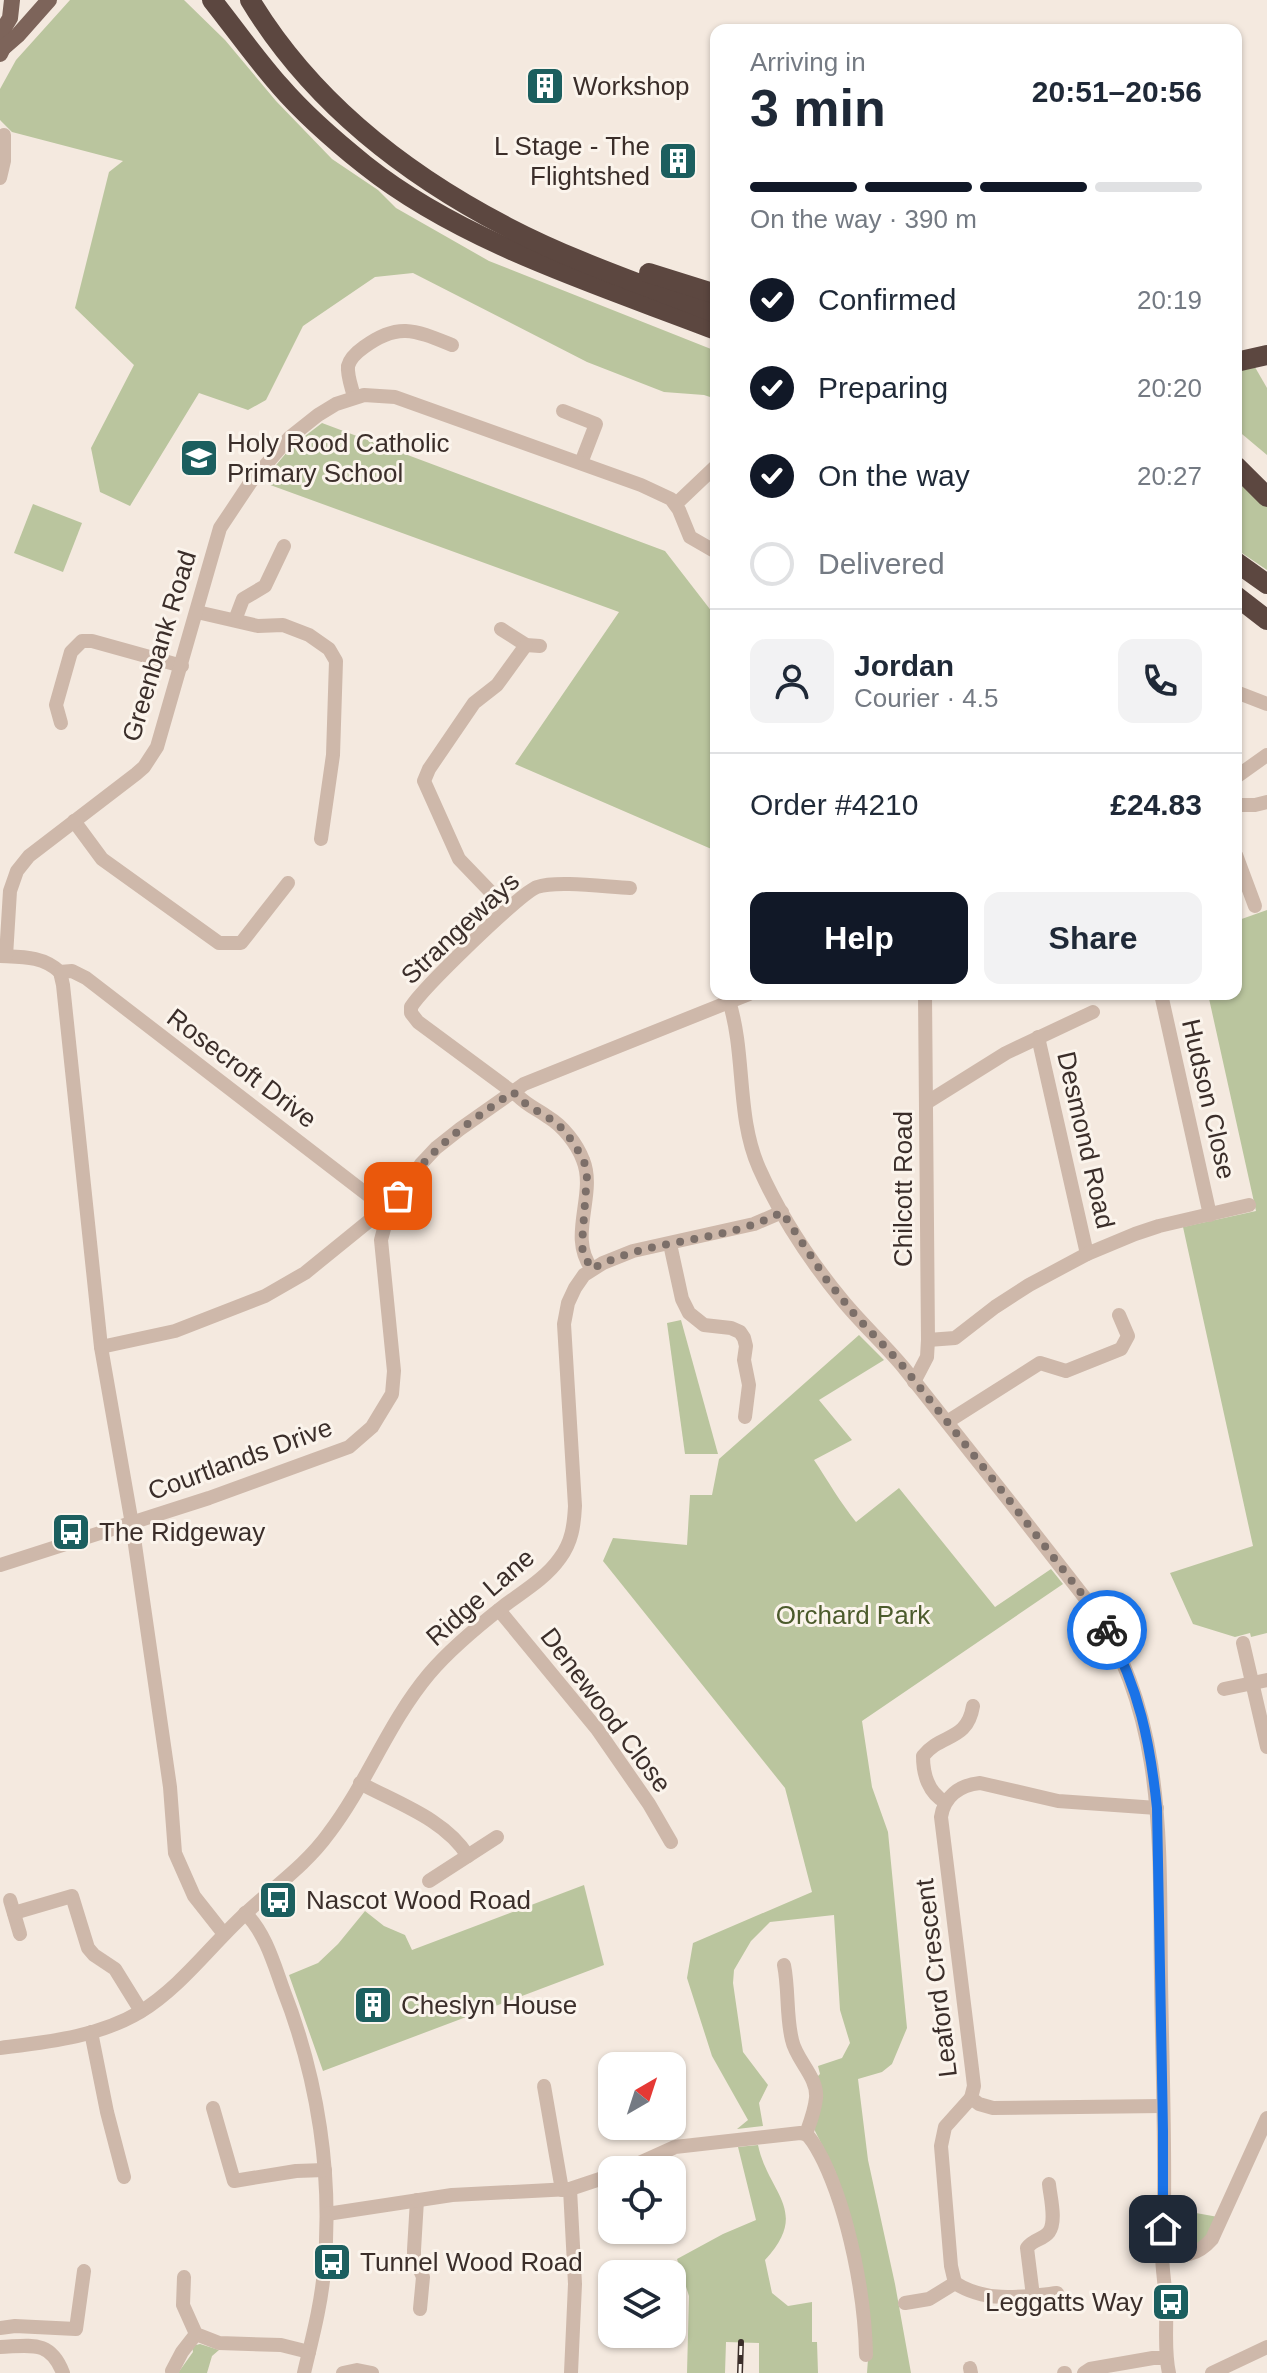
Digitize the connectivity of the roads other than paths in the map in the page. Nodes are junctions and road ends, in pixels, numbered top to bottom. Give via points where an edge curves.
1 (12, 0) edge
2 (49, 0) edge
3 (212, 0) edge
4 (250, 0) edge
5 (2, 51) edge
6 (4, 135) dead end
7 (0, 178) edge
8 (462, 201) junction
9 (710, 292) edge
10 (710, 311) edge
11 (710, 328) edge
12 (452, 345) dead end
13 (1267, 355) edge
14 (1242, 361) edge
15 (354, 397) junction
16 (563, 411) dead end
17 (581, 463) junction
18 (710, 472) edge
19 (1242, 472) edge
20 (1267, 497) edge
21 (676, 504) junction
22 (284, 546) dead end
23 (710, 549) edge
24 (1242, 566) edge
25 (1242, 584) edge
26 (1267, 584) edge
27 (1242, 601) edge
28 (1267, 602) edge
29 (197, 612) junction
30 (235, 620) junction
31 (1267, 620) edge
32 (501, 629) dead end
33 (182, 666) junction
34 (1242, 694) edge
35 (1267, 704) edge
36 (61, 723) dead end
37 (1267, 755) edge
38 (1242, 773) edge
39 (1267, 802) edge
40 (1242, 804) edge
41 (74, 821) junction
42 (321, 839) dead end
43 (1242, 871) edge
44 (288, 883) dead end
45 (630, 888) dead end
46 (1255, 906) dead end
47 (507, 909) junction
48 (3, 956) edge
49 (60, 972) junction
50 (732, 1000) edge
51 (925, 1000) edge
52 (1162, 1000) edge
53 (729, 1001) junction
54 (1093, 1012) dead end
55 (1038, 1037) junction
56 (513, 1092) junction
57 (926, 1103) junction
58 (1249, 1205) dead end
59 (390, 1212) junction
60 (782, 1212) junction
61 (1210, 1215) junction
62 (670, 1244) junction
63 (1087, 1254) junction
64 (592, 1269) junction
65 (1119, 1315) dead end
66 (928, 1340) junction
67 (101, 1347) junction
68 (914, 1382) junction
69 (745, 1417) dead end
70 (947, 1422) junction
71 (132, 1524) junction
72 (0, 1565) edge
73 (499, 1610) junction
74 (1243, 1643) dead end
75 (1260, 1682) edge
76 (1224, 1689) dead end
77 (973, 1706) dead end
78 (1267, 1747) edge
79 (360, 1783) junction
80 (945, 1802) junction
81 (1157, 1808) junction
82 (497, 1837) dead end
83 (671, 1842) dead end
84 (468, 1856) junction
85 (429, 1881) dead end
86 (87, 1891) dead end
87 (72, 1896) junction
88 (245, 1913) junction
89 (20, 1934) dead end
90 (224, 1934) junction
91 (784, 1965) dead end
92 (141, 2011) junction
93 (91, 2032) junction
94 (0, 2048) edge
95 (544, 2086) dead end
96 (971, 2098) junction
97 (1163, 2106) junction
98 (213, 2108) dead end
99 (1267, 2118) edge
100 (806, 2134) junction
101 (655, 2156) edge
102 (325, 2170) junction
103 (124, 2177) dead end
104 (598, 2179) edge
105 (1049, 2184) dead end
106 (566, 2189) junction
107 (417, 2200) junction
108 (327, 2214) junction
109 (1162, 2254) junction
110 (84, 2271) dead end
111 (184, 2277) dead end
112 (955, 2283) junction
113 (1057, 2293) dead end
114 (1033, 2296) junction
115 (905, 2303) dead end
116 (420, 2309) dead end
117 (0, 2328) edge
118 (196, 2334) junction
119 (0, 2347) edge
120 (1267, 2347) edge
121 (309, 2352) junction
122 (866, 2355) dead end
123 (1167, 2366) edge
124 (172, 2371) dead end
125 (63, 2373) edge
126 (304, 2373) edge
127 (343, 2373) edge
128 (372, 2373) edge
129 (571, 2373) edge
130 (1084, 2373) edge
131 (1212, 2373) edge

1 - 5 main road
2 - 5 main road
3 - 11 highway via 291,98 366,166 409,196 515,252
4 - 8 highway via 301,71 339,112 388,154
6 - 7 street
8 - 9 highway
8 - 10 highway via 521,234
12 - 15 street via 416,332 382,335 350,362
13 - 14 highway
15 - 17 street, Greenbank Road via 395,397
15 - 29 street, Greenbank Road via 289,438 250,483 220,528
16 - 17 street via 596,424
17 - 21 street, Greenbank Road via 657,491
18 - 21 street
19 - 20 highway
21 - 23 street via 690,537
22 - 30 street via 269,581 243,599
24 - 26 highway
25 - 28 highway
27 - 31 highway
29 - 30 street
29 - 33 street, Greenbank Road
30 - 42 street via 283,625 309,635 336,661 333,755
32 - 47 street via 533,645 474,703 424,781 459,859
33 - 36 street via 82,641 71,652 56,705
33 - 41 street, Greenbank Road via 152,756
34 - 35 street
37 - 38 street
39 - 40 street
41 - 44 street via 110,867 219,943 241,943
41 - 48 street, Greenbank Road via 17,871
43 - 46 street
45 - 47 street, Strangeways via 549,884 524,894
47 - 56 street, Strangeways via 411,1010 418,1022
48 - 49 street, Rosecroft Drive via 43,960
49 - 59 street, Rosecroft Drive via 86,978
49 - 67 street
50 - 53 street, Courtlands Drive
51 - 57 street, Chilcott Road
52 - 61 street, Hudson Close
53 - 56 street, Courtlands Drive via 547,1073
53 - 60 street via 753,1152
54 - 55 street
55 - 57 street
55 - 63 street, Desmond Road
56 - 59 street, Courtlands Drive via 436,1148
56 - 64 street via 557,1123 584,1161 582,1244
57 - 66 street, Chilcott Road
58 - 61 street
59 - 67 street via 369,1221 305,1273 265,1296 175,1331
59 - 71 street, Courtlands Drive via 381,1247 394,1384 372,1427 349,1447
60 - 62 street
60 - 68 street via 826,1279
61 - 63 street via 1159,1226
62 - 64 street via 614,1257
62 - 69 street via 689,1313 704,1325 731,1328 744,1338 749,1385
63 - 66 street via 1029,1285 955,1338
64 - 73 street, Ridge Lane via 575,1288 564,1324 573,1532 552,1568
65 - 70 street via 1128,1336 1121,1349 1066,1371 1040,1363
66 - 68 street, Chilcott Road via 927,1357
67 - 71 street
68 - 70 street
70 - 81 street via 1110,1635 1142,1711
71 - 72 street, Courtlands Drive
71 - 90 street via 175,1853 194,1896
73 - 79 street, Ridge Lane via 430,1674
73 - 83 street, Denewood Close via 597,1729
74 - 75 street
75 - 76 street
75 - 78 street
77 - 80 street via 962,1731 923,1756 931,1790
79 - 84 street via 445,1829
79 - 88 street, Ridge Lane via 309,1858
80 - 81 street via 961,1788 980,1783 1072,1803
80 - 96 street, Leaford Crescent via 941,1817 974,2086
81 - 97 street
82 - 84 street
84 - 85 street
86 - 87 street
87 - 89 street via 12,1906
87 - 92 street via 88,1948 115,1969
88 - 90 street, Ridge Lane
88 - 102 street via 263,1939 298,2033 317,2107
90 - 92 street, Ridge Lane
91 - 100 street via 792,2042 816,2089
92 - 93 street, Ridge Lane
93 - 94 street, Ridge Lane
93 - 103 street
95 - 106 street
96 - 97 street, Leaford Crescent via 993,2108
96 - 112 street via 945,2127 941,2146
97 - 109 street
98 - 102 street via 234,2181
99 - 109 street via 1212,2239 1192,2254
100 - 101 street via 675,2147
100 - 122 street via 837,2192 859,2282
102 - 108 street
104 - 106 street
105 - 114 street via 1051,2226 1031,2242 1027,2253
106 - 107 street
106 - 129 street via 575,2284
107 - 108 street
107 - 116 street via 414,2257 423,2277
108 - 121 street via 323,2285
109 - 123 street
110 - 117 street via 76,2329
111 - 118 street via 185,2313
112 - 114 street via 1010,2299
112 - 115 street via 929,2299
113 - 114 street
118 - 121 street via 227,2344 281,2345
118 - 124 street
119 - 125 street via 46,2349
120 - 131 street
121 - 126 street
123 - 130 street via 1153,2358
127 - 128 street

